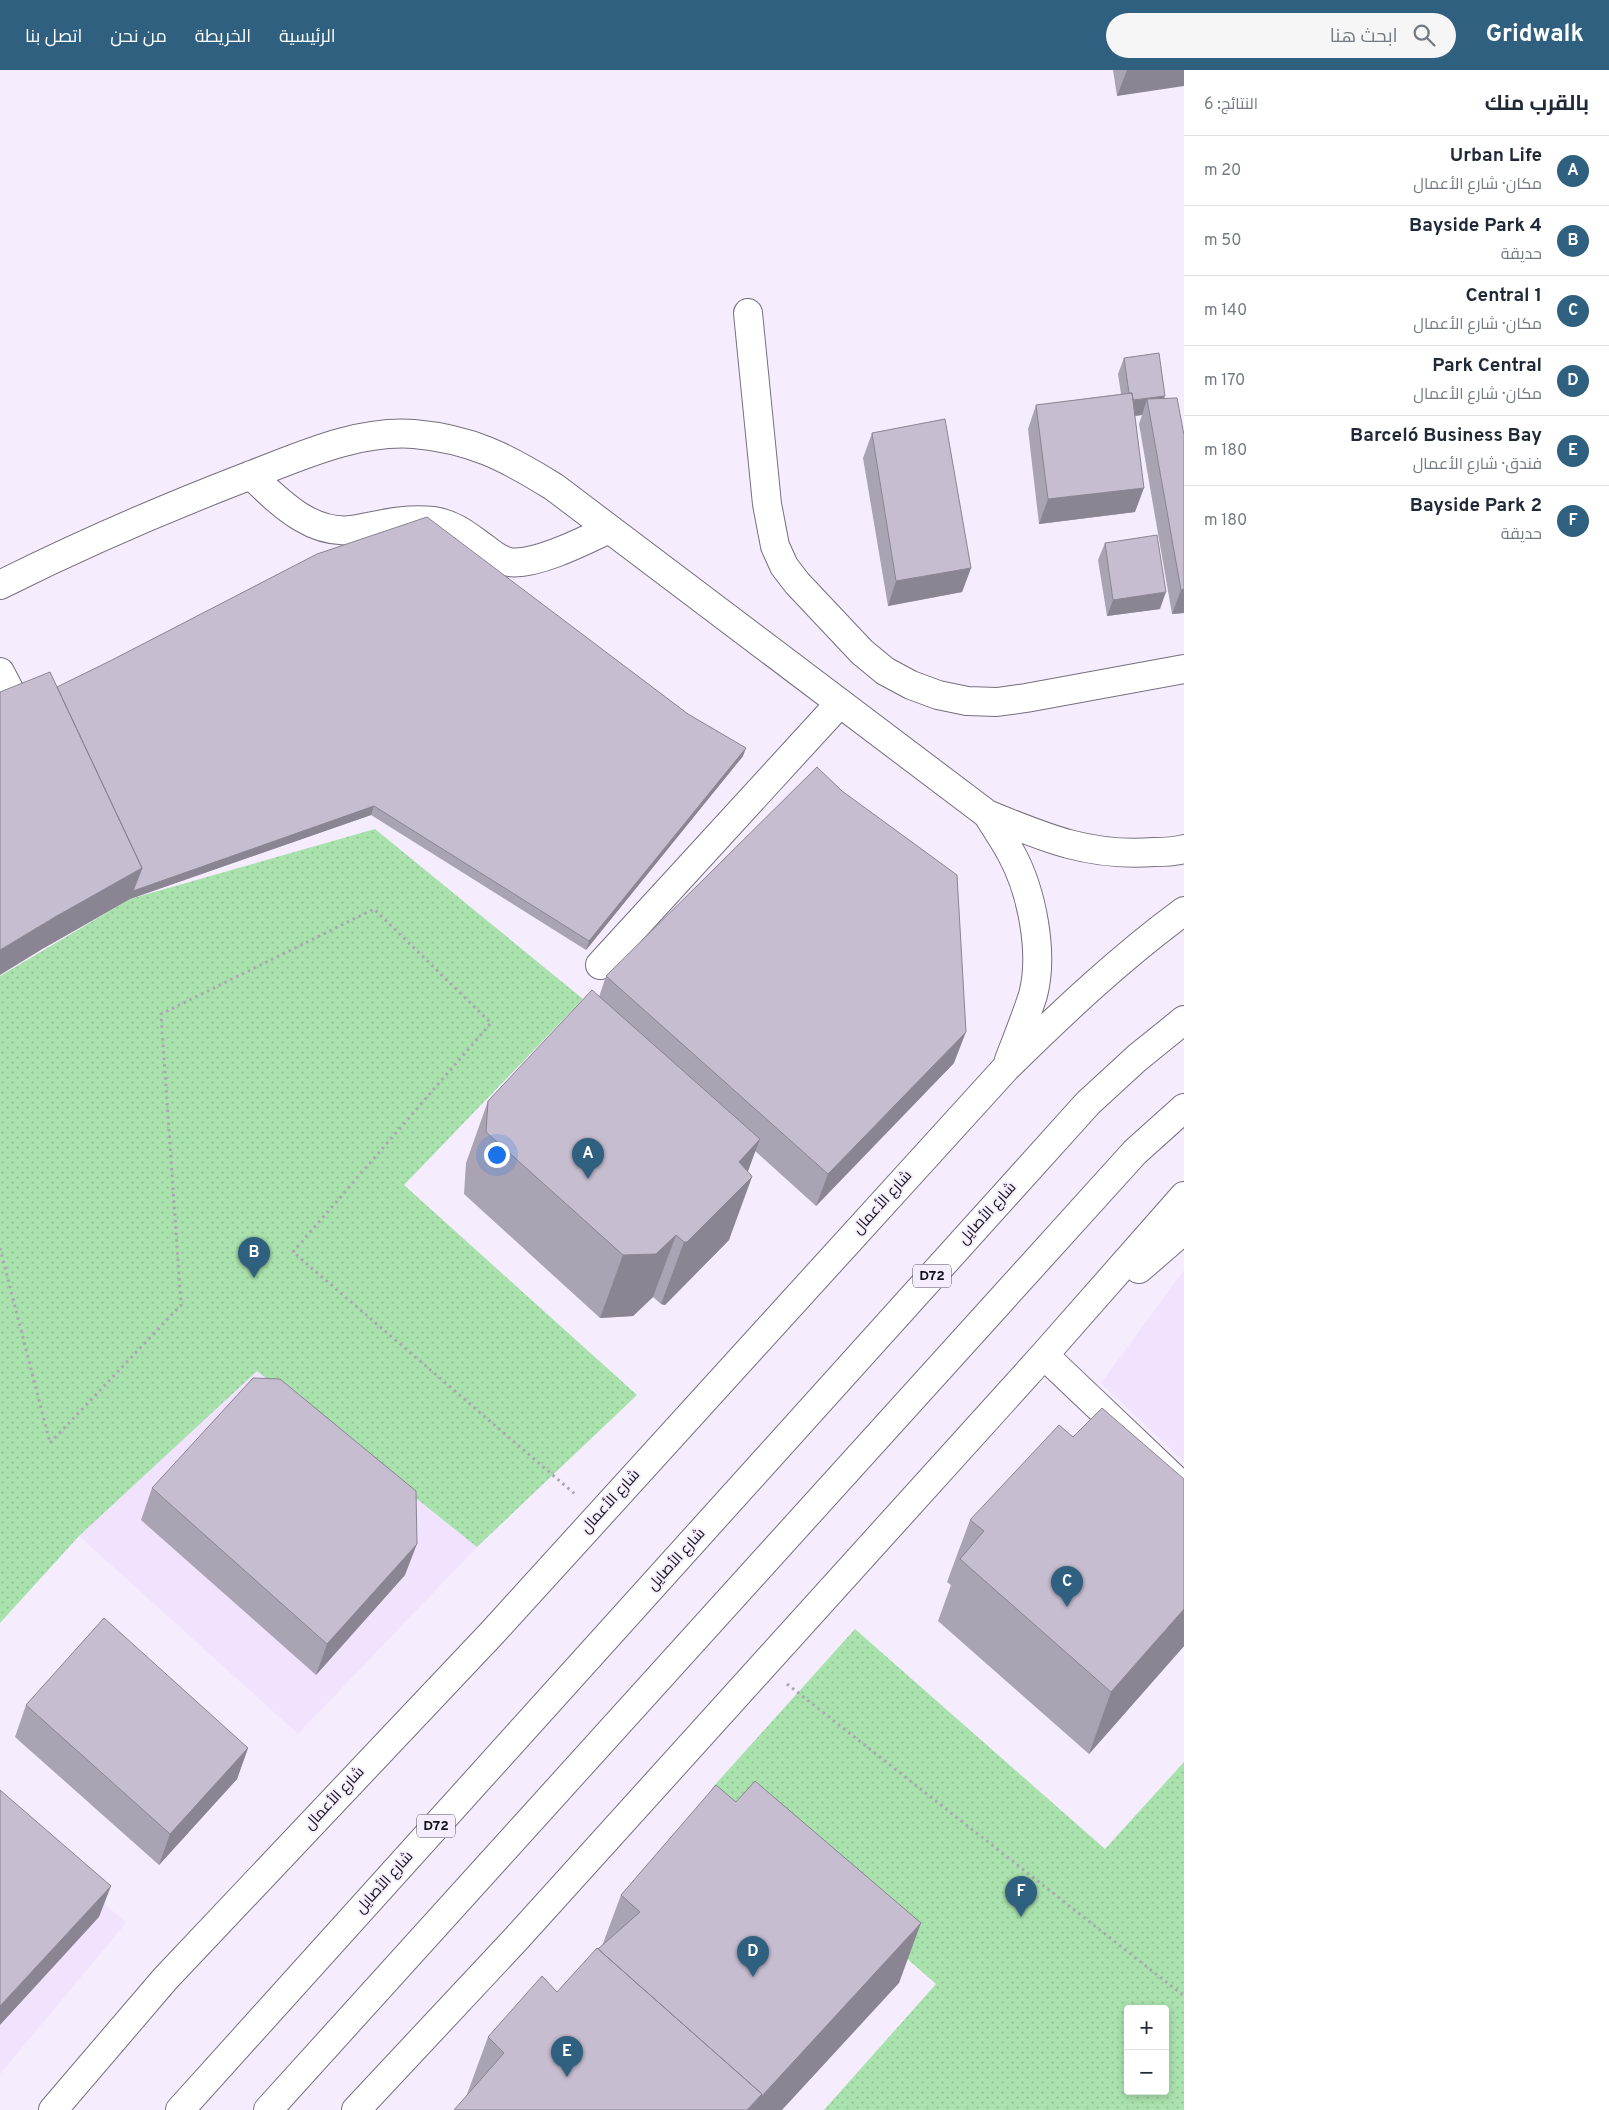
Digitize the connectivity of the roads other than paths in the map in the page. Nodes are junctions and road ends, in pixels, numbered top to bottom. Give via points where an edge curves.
1 (748, 313) dead end
2 (251, 475) junction
3 (609, 528) junction
4 (0, 585) edge
5 (1184, 669) edge
6 (840, 704) junction
7 (988, 814) junction
8 (1184, 849) edge
9 (1184, 911) edge
10 (600, 965) dead end
11 (1184, 1020) edge
12 (1006, 1068) junction
13 (1184, 1108) edge
14 (1184, 1196) edge
15 (1184, 1230) edge
16 (1090, 1302) junction
17 (1044, 1355) junction
18 (1184, 1488) edge
19 (78, 2080) junction
20 (53, 2110) edge
21 (68, 2110) edge
22 (180, 2110) edge
23 (268, 2110) edge
24 (356, 2110) edge

1 - 5 street via 767,504 775,546 797,583 862,652 885,671 938,695 996,702
2 - 3 street via 327,447 374,436 412,434 450,438 487,449 521,466
2 - 3 street via 280,503 328,530 356,529 407,520 438,522 457,528 508,562 529,560 573,546
2 - 4 street via 106,535
3 - 6 street
6 - 7 street
6 - 10 street
7 - 8 street via 1034,834 1081,848 1129,854
7 - 12 street via 1023,880 1036,936 1033,994
9 - 12 street, شارع الأعمال via 1108,972
11 - 22 street, شارع الأصايل / D72 via 1088,1103
12 - 19 street, شارع الأعمال via 492,1632 165,1979
13 - 23 street via 1128,1159
14 - 16 street
15 - 16 street via 1134,1274
16 - 17 street
17 - 18 street
17 - 24 street via 529,1924
19 - 20 street, شارع الأعمال
19 - 21 street

